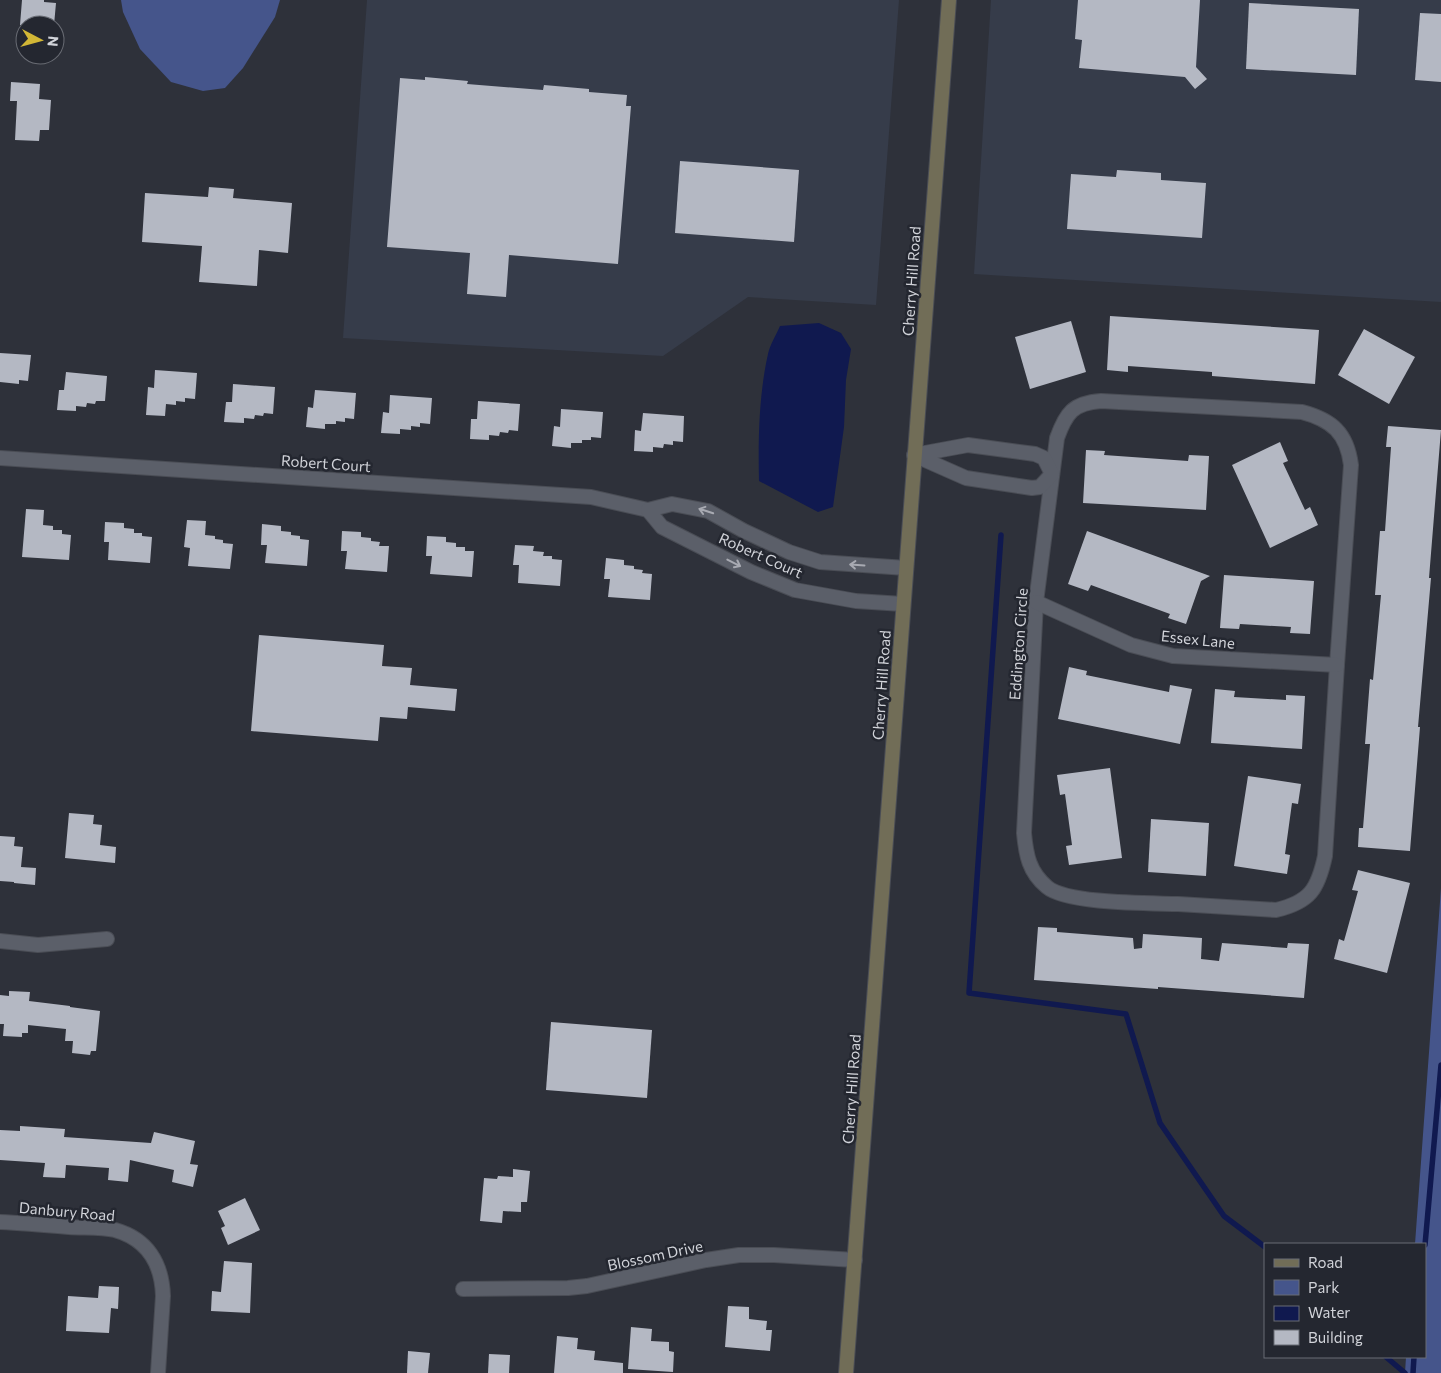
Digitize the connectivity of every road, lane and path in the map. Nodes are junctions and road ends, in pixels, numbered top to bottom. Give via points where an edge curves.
1 (949, 0) edge
2 (914, 455) junction
3 (0, 458) edge
4 (1052, 474) junction
5 (648, 510) junction
6 (906, 568) junction
7 (1036, 602) junction
8 (903, 604) junction
9 (1337, 666) junction
10 (107, 938) dead end
11 (0, 940) edge
12 (0, 1222) edge
13 (854, 1260) junction
14 (463, 1289) dead end
15 (158, 1373) edge
16 (846, 1373) edge

1 - 2 main road, Cherry Hill Road
2 - 4 street via 966,478 1032,488 1040,487
2 - 4 street via 977,446 1034,454 1044,458
2 - 6 main road, Cherry Hill Road
3 - 5 street, Robert Court via 591,497
4 - 7 street, Eddington Circle
4 - 9 street, Eddington Circle via 1057,438 1063,422 1070,412 1088,402 1302,412 1318,416 1330,424 1345,442 1351,465
6 -> 5 street, Robert Court via 820,562 789,552 708,511 672,504
5 -> 8 street, Robert Court via 662,527 751,572 795,590 856,601
6 - 8 main road, Cherry Hill Road
7 - 9 street, Essex Lane via 1131,644 1173,656
7 - 9 street, Eddington Circle via 1024,833 1026,854 1036,875 1059,894 1125,902 1276,910 1298,903 1308,895 1316,886 1325,856
8 - 13 main road, Cherry Hill Road
10 - 11 street via 38,945
12 - 15 street, Danbury Road via 114,1230 132,1237 146,1248 157,1263 163,1283
13 - 14 street, Blossom Drive via 739,1255 587,1286
13 - 16 main road, Cherry Hill Road

